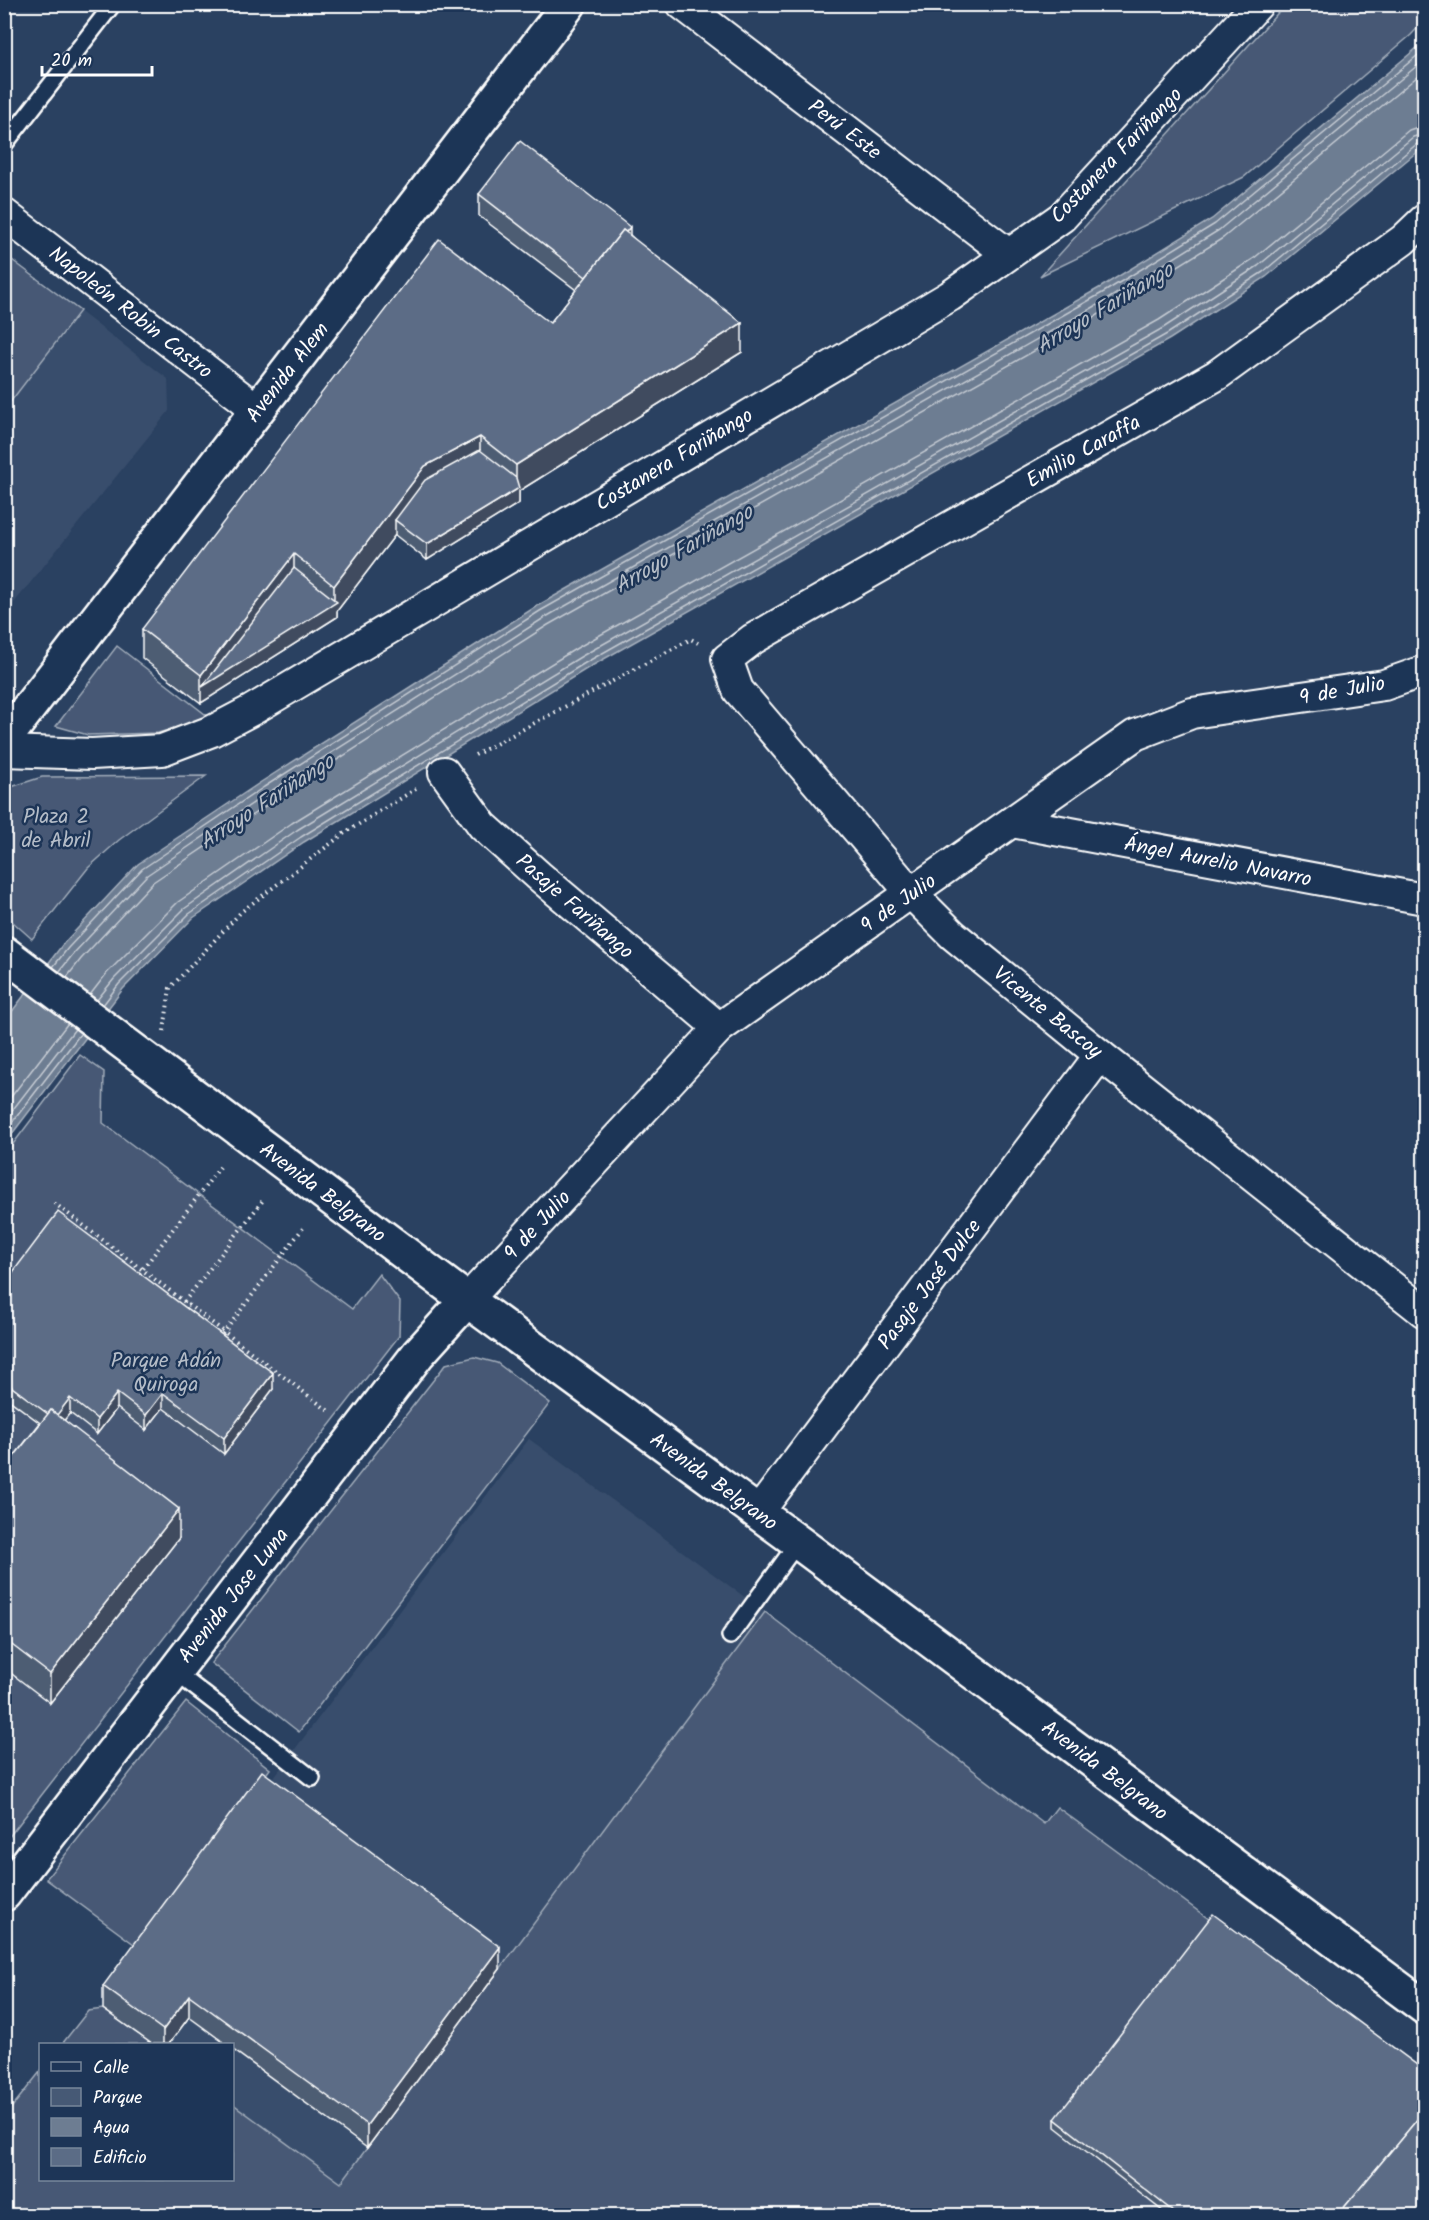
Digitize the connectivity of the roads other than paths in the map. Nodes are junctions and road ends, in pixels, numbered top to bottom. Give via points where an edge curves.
1 (113, 4) edge
2 (569, 4) edge
3 (681, 4) edge
4 (1258, 4) edge
5 (4, 145) edge
6 (4, 214) edge
7 (1425, 220) edge
8 (1008, 254) junction
9 (258, 410) junction
10 (727, 659) joint
11 (1425, 671) edge
12 (4, 740) edge
13 (4, 751) edge
14 (444, 772) road end
15 (1012, 822) junction
16 (912, 894) junction
17 (1425, 899) edge
18 (10, 958) edge
19 (718, 1028) junction
20 (1100, 1055) junction
21 (467, 1300) junction
22 (1425, 1312) edge
23 (758, 1513) junction
24 (798, 1542) junction
25 (730, 1636) dead end
26 (174, 1671) junction
27 (312, 1778) dead end
28 (4, 1894) edge
29 (1425, 2007) edge

1 - 5 lane
2 - 9 main road, Avenida Alem
3 - 8 street, Perú Este
4 - 8 street, Costanera Fariñango via 1062,217
6 - 9 street, Napoleón Robin Castro
7 - 10 street, Emilio Caraffa via 1217,375 753,639
8 - 13 street, Costanera Fariñango via 950,296 212,731 162,750 92,754
9 - 12 main road, Avenida Alem
10 - 16 street, Vicente Bascoy via 738,690
11 - 15 street, 9 de Julio via 1384,685 1192,713 1135,735
14 - 19 street, Pasaje Fariñango via 483,826
15 - 16 street, 9 de Julio
15 - 17 street, Ángel Aurelio Navarro
16 - 19 street, 9 de Julio
16 - 20 street, Vicente Bascoy via 953,935
18 - 21 main road, Avenida Belgrano
19 - 21 street, 9 de Julio
20 - 22 street, Vicente Bascoy
20 - 23 street, Pasaje José Dulce
21 - 23 main road, Avenida Belgrano
21 - 26 main road, Avenida Jose Luna via 418,1354
23 - 24 main road, Avenida Belgrano
24 - 25 lane
24 - 29 main road, Avenida Belgrano
26 - 27 lane
26 - 28 main road, Avenida Jose Luna

